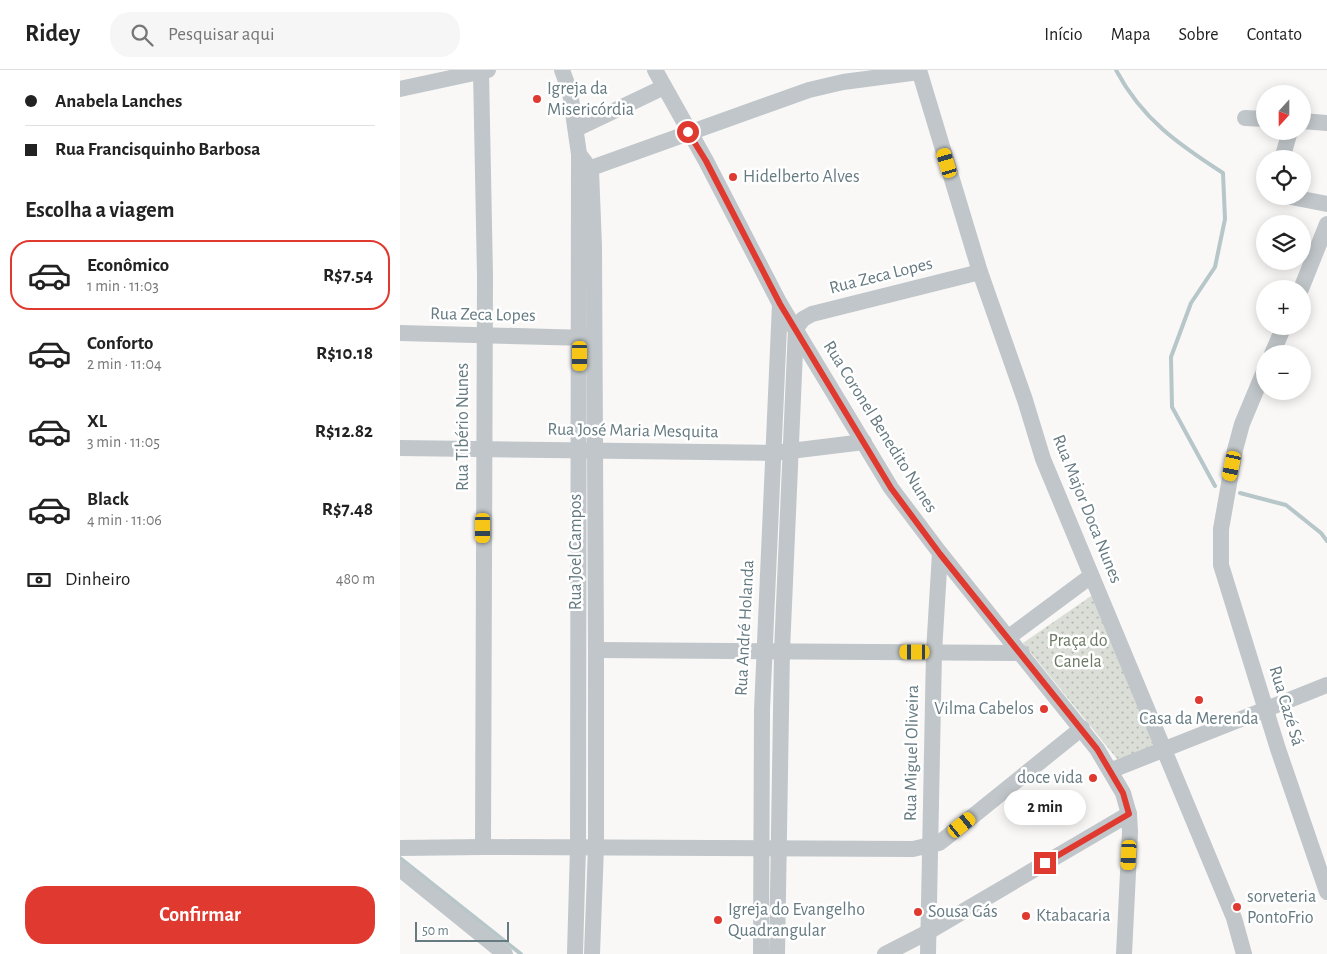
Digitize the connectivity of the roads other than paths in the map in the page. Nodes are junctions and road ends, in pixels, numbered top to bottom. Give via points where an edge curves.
1 (562, 70) edge
2 (655, 70) edge
3 (484, 71) edge
4 (919, 71) edge
5 (664, 88) junction
6 (400, 89) edge
7 (1246, 118) dead end
8 (1256, 119) edge
9 (1311, 121) edge
10 (1327, 122) edge
11 (576, 129) junction
12 (688, 132) junction
13 (585, 171) junction
14 (1311, 201) edge
15 (1327, 204) edge
16 (1327, 224) edge
17 (980, 272) junction
18 (1304, 280) edge
19 (780, 304) junction
20 (796, 328) junction
21 (400, 333) edge
22 (484, 334) junction
23 (587, 338) junction
24 (1256, 391) edge
25 (864, 442) junction
26 (400, 448) edge
27 (483, 448) junction
28 (588, 451) junction
29 (782, 453) junction
30 (940, 554) junction
31 (1091, 576) junction
32 (1009, 637) junction
33 (596, 650) junction
34 (764, 651) junction
35 (782, 651) junction
36 (934, 652) junction
37 (1022, 653) junction
38 (1327, 685) edge
39 (1266, 709) junction
40 (1082, 728) junction
41 (1165, 749) junction
42 (1112, 770) junction
43 (1129, 814) junction
44 (930, 846) junction
45 (483, 847) junction
46 (578, 847) junction
47 (596, 847) junction
48 (400, 848) edge
49 (770, 848) junction
50 (400, 869) edge
51 (1327, 892) edge
52 (928, 932) junction
53 (506, 954) edge
54 (575, 954) edge
55 (592, 954) edge
56 (761, 954) edge
57 (777, 954) edge
58 (884, 954) edge
59 (928, 954) edge
60 (1124, 954) edge
61 (1244, 954) edge

1 - 11 street via 570,92
2 - 5 street, Rua Coronel Benedito Nunes
3 - 6 street
3 - 22 street, Rua Tibério Nunes
4 - 12 street via 809,90
4 - 17 street, Rua Major Doca Nunes
5 - 11 street
5 - 12 street, Rua Coronel Benedito Nunes
7 - 8 street
9 - 10 street
11 - 13 street
12 - 13 street
12 - 19 street, Rua Coronel Benedito Nunes
13 - 23 street, Rua Joel Campos
14 - 15 street
16 - 18 street
17 - 20 street, Rua Zeca Lopes via 812,314
17 - 31 street, Rua Major Doca Nunes via 1043,459
19 - 20 street, Rua Coronel Benedito Nunes
19 - 29 street, Rua André Holanda
20 - 25 street, Rua Coronel Benedito Nunes
20 - 29 street, Rua André Holanda
21 - 22 street, Rua Zeca Lopes
22 - 23 street, Rua Zeca Lopes
22 - 27 street, Rua Tibério Nunes
23 - 28 street, Rua Joel Campos
24 - 39 street, Rua Cazé Sá via 1242,424 1221,529 1220,556
25 - 29 street, Rua José Maria Mesquita
25 - 30 street, Rua Coronel Benedito Nunes via 891,488
26 - 27 street, Rua José Maria Mesquita
27 - 28 street, Rua José Maria Mesquita
27 - 45 street, Rua Tibério Nunes
28 - 29 street, Rua José Maria Mesquita
28 - 33 street, Rua Joel Campos
28 - 46 street, Rua Joel Campos
29 - 34 street, Rua André Holanda
29 - 35 street, Rua André Holanda
30 - 32 street, Rua Coronel Benedito Nunes
30 - 36 street, Rua Miguel Oliveira
31 - 32 street
31 - 41 street, Rua Major Doca Nunes
32 - 37 street, Rua Coronel Benedito Nunes
33 - 34 street
33 - 47 street, Rua Joel Campos
34 - 35 street
34 - 49 street, Rua André Holanda via 762,710
35 - 36 street
35 - 49 street, Rua André Holanda
36 - 37 street
36 - 44 street, Rua Miguel Oliveira
37 - 40 street, Rua Coronel Benedito Nunes
38 - 39 street
39 - 41 street
39 - 51 street, Rua Cazé Sá
40 - 42 street, Rua Coronel Benedito Nunes
40 - 44 street via 947,837
41 - 42 street
41 - 61 street, Rua Major Doca Nunes via 1234,918
42 - 43 street, Rua Coronel Benedito Nunes
43 - 52 street
43 - 60 street, Rua Coronel Benedito Nunes
44 - 49 street via 896,851
44 - 52 street, Rua Miguel Oliveira
45 - 46 street
45 - 48 street
46 - 47 street
46 - 54 street, Rua Joel Campos
47 - 49 street
47 - 55 street, Rua Joel Campos
49 - 56 street, Rua André Holanda
49 - 57 street, Rua André Holanda
50 - 53 street
52 - 58 street
52 - 59 street, Rua Miguel Oliveira

